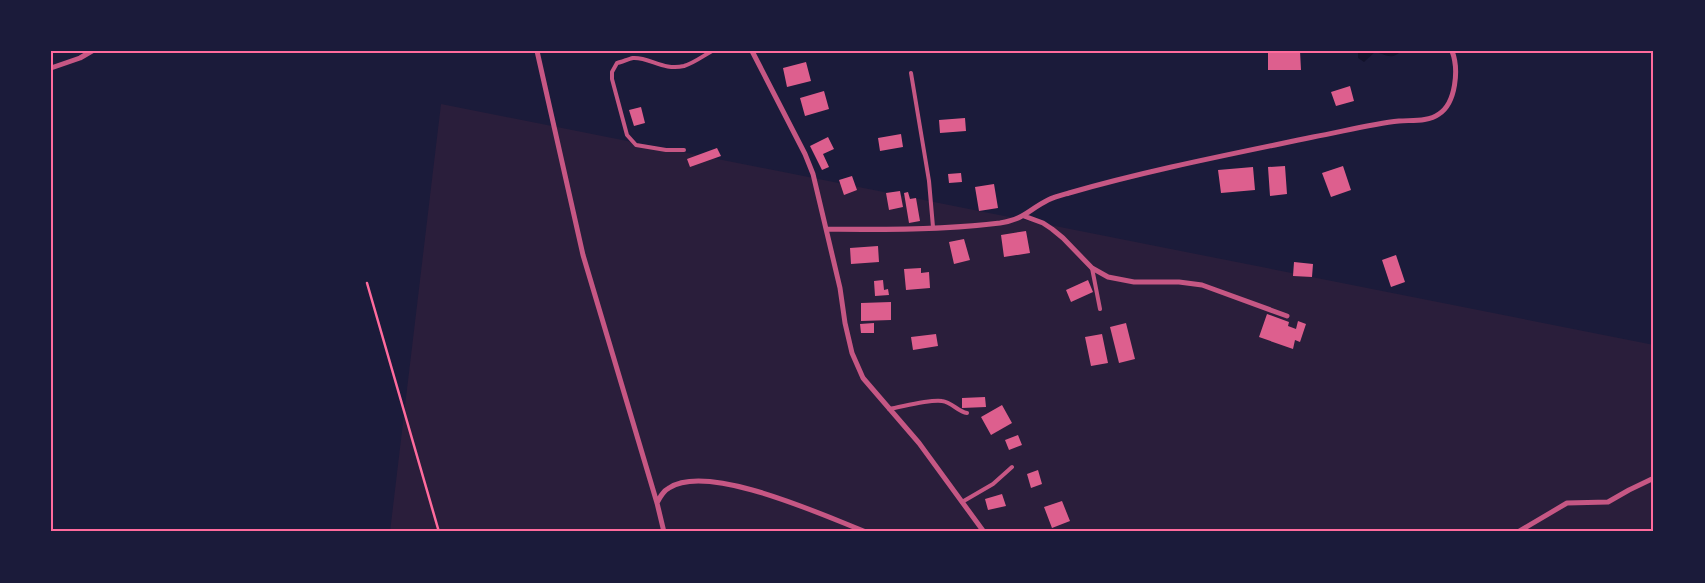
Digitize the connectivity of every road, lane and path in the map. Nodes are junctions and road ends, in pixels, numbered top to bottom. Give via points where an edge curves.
1 (92, 51) edge
2 (537, 51) edge
3 (712, 51) edge
4 (752, 51) edge
5 (1452, 51) edge
6 (51, 68) edge
7 (911, 73) dead end
8 (684, 150) dead end
9 (1024, 216) junction
10 (934, 227) junction
11 (826, 229) junction
12 (1092, 268) junction
13 (367, 283) dead end
14 (1100, 309) dead end
15 (1286, 316) dead end
16 (889, 409) junction
17 (967, 413) dead end
18 (1012, 467) dead end
19 (1654, 478) edge
20 (962, 502) junction
21 (657, 503) junction
22 (439, 532) edge
23 (664, 532) edge
24 (866, 532) edge
25 (984, 532) edge
26 (1518, 532) edge

1 - 6 street
2 - 21 street via 583,255
3 - 8 lane via 692,63 677,67 632,58 617,63 612,72 613,87 627,135 636,145 649,149
4 - 11 street via 811,167
5 - 9 street via 1455,59 1452,95 1446,108 1438,115 1152,172 1048,200
7 - 10 lane
9 - 10 street via 1000,223
9 - 12 street via 1043,223 1058,234
10 - 11 street
11 - 16 street via 852,353 863,378
12 - 14 lane
12 - 15 street via 1108,278 1119,280 1202,285
13 - 22 path
16 - 17 lane via 942,401
16 - 20 street via 919,443
18 - 20 lane via 993,484
19 - 26 street via 1608,502 1567,503
20 - 25 street
21 - 23 street
21 - 24 street via 661,495 676,484 709,482 742,487 783,499

